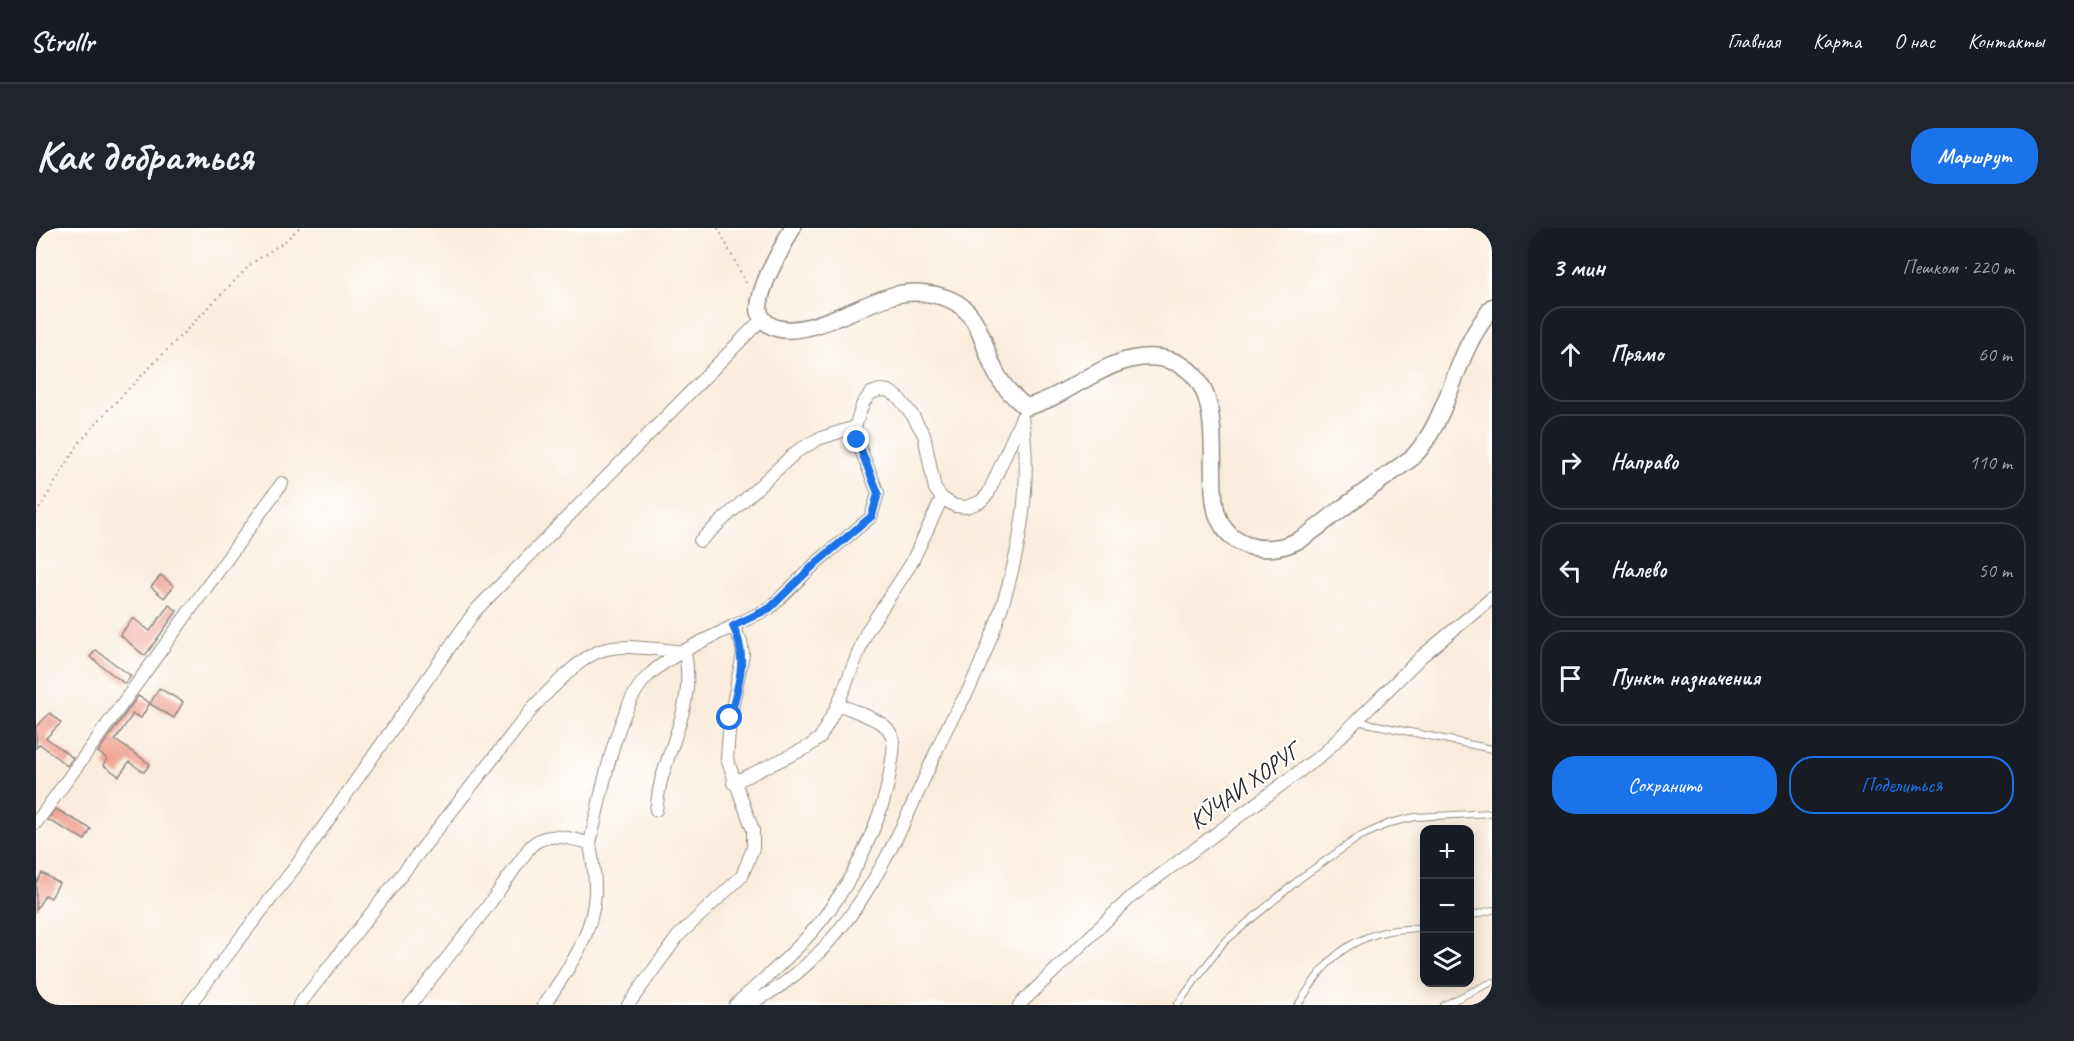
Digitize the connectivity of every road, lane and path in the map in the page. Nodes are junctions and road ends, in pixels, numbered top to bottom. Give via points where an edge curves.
1 (299, 228) edge
2 (718, 228) edge
3 (792, 228) edge
4 (748, 287) dead end
5 (1492, 306) edge
6 (762, 319) junction
7 (1024, 412) junction
8 (855, 427) junction
9 (282, 483) dead end
10 (942, 498) junction
11 (36, 514) edge
12 (700, 541) dead end
13 (1492, 598) edge
14 (733, 626) junction
15 (684, 652) junction
16 (838, 704) junction
17 (1357, 721) junction
18 (1492, 748) edge
19 (733, 783) junction
20 (656, 810) dead end
21 (1492, 813) edge
22 (36, 823) edge
23 (590, 843) junction
24 (1492, 910) edge
25 (1474, 915) edge
26 (1420, 928) edge
27 (1492, 982) edge
28 (189, 1005) edge
29 (299, 1005) edge
30 (410, 1005) edge
31 (544, 1005) edge
32 (628, 1005) edge
33 (735, 1005) edge
34 (747, 1005) edge
35 (1019, 1005) edge
36 (1177, 1005) edge
37 (1298, 1005) edge
38 (1444, 1005) edge

1 - 11 path via 252,263 108,410 79,442
2 - 4 path
3 - 6 street via 766,282 759,309
5 - 7 street via 1470,341 1427,442 1413,457 1300,539 1273,549 1246,546 1219,521 1208,405 1197,379 1187,368 1157,358 1131,359 1103,369
6 - 7 street via 773,328 804,330 899,294 915,292 950,300 979,327 995,371
6 - 28 street via 476,611 303,856
7 - 10 street via 988,494 966,507
7 - 34 street via 1027,467 1014,558 993,630 970,687 946,729 900,835 855,910 813,957
8 - 10 street via 871,393 889,391 898,397 924,435 936,489
8 - 12 street via 818,439 796,452
8 - 14 street via 878,493 872,516 770,608
9 - 22 street
10 - 16 street via 911,564 870,625
13 - 17 street, КӮЧАИ ХОРУГ via 1422,656
14 - 15 street
14 - 19 street via 743,654 727,739
15 - 20 street via 689,684
15 - 23 street via 658,667 635,692 613,754
15 - 29 street via 610,647 594,651 579,662 536,704
16 - 19 street via 820,738
16 - 33 street via 886,726 891,734 894,744 890,776 877,820 855,874 822,923
17 - 18 lane
17 - 35 street, КӮЧАИ ХОРУГ via 1302,770 1131,897
19 - 32 street via 753,830 748,864 742,876 678,936
21 - 36 lane via 1415,817 1359,837 1302,877 1223,943
23 - 30 street via 548,835 537,838
23 - 31 street via 595,891 589,926 568,969
24 - 25 lane
26 - 37 lane via 1388,931 1345,947 1321,970
27 - 38 lane

